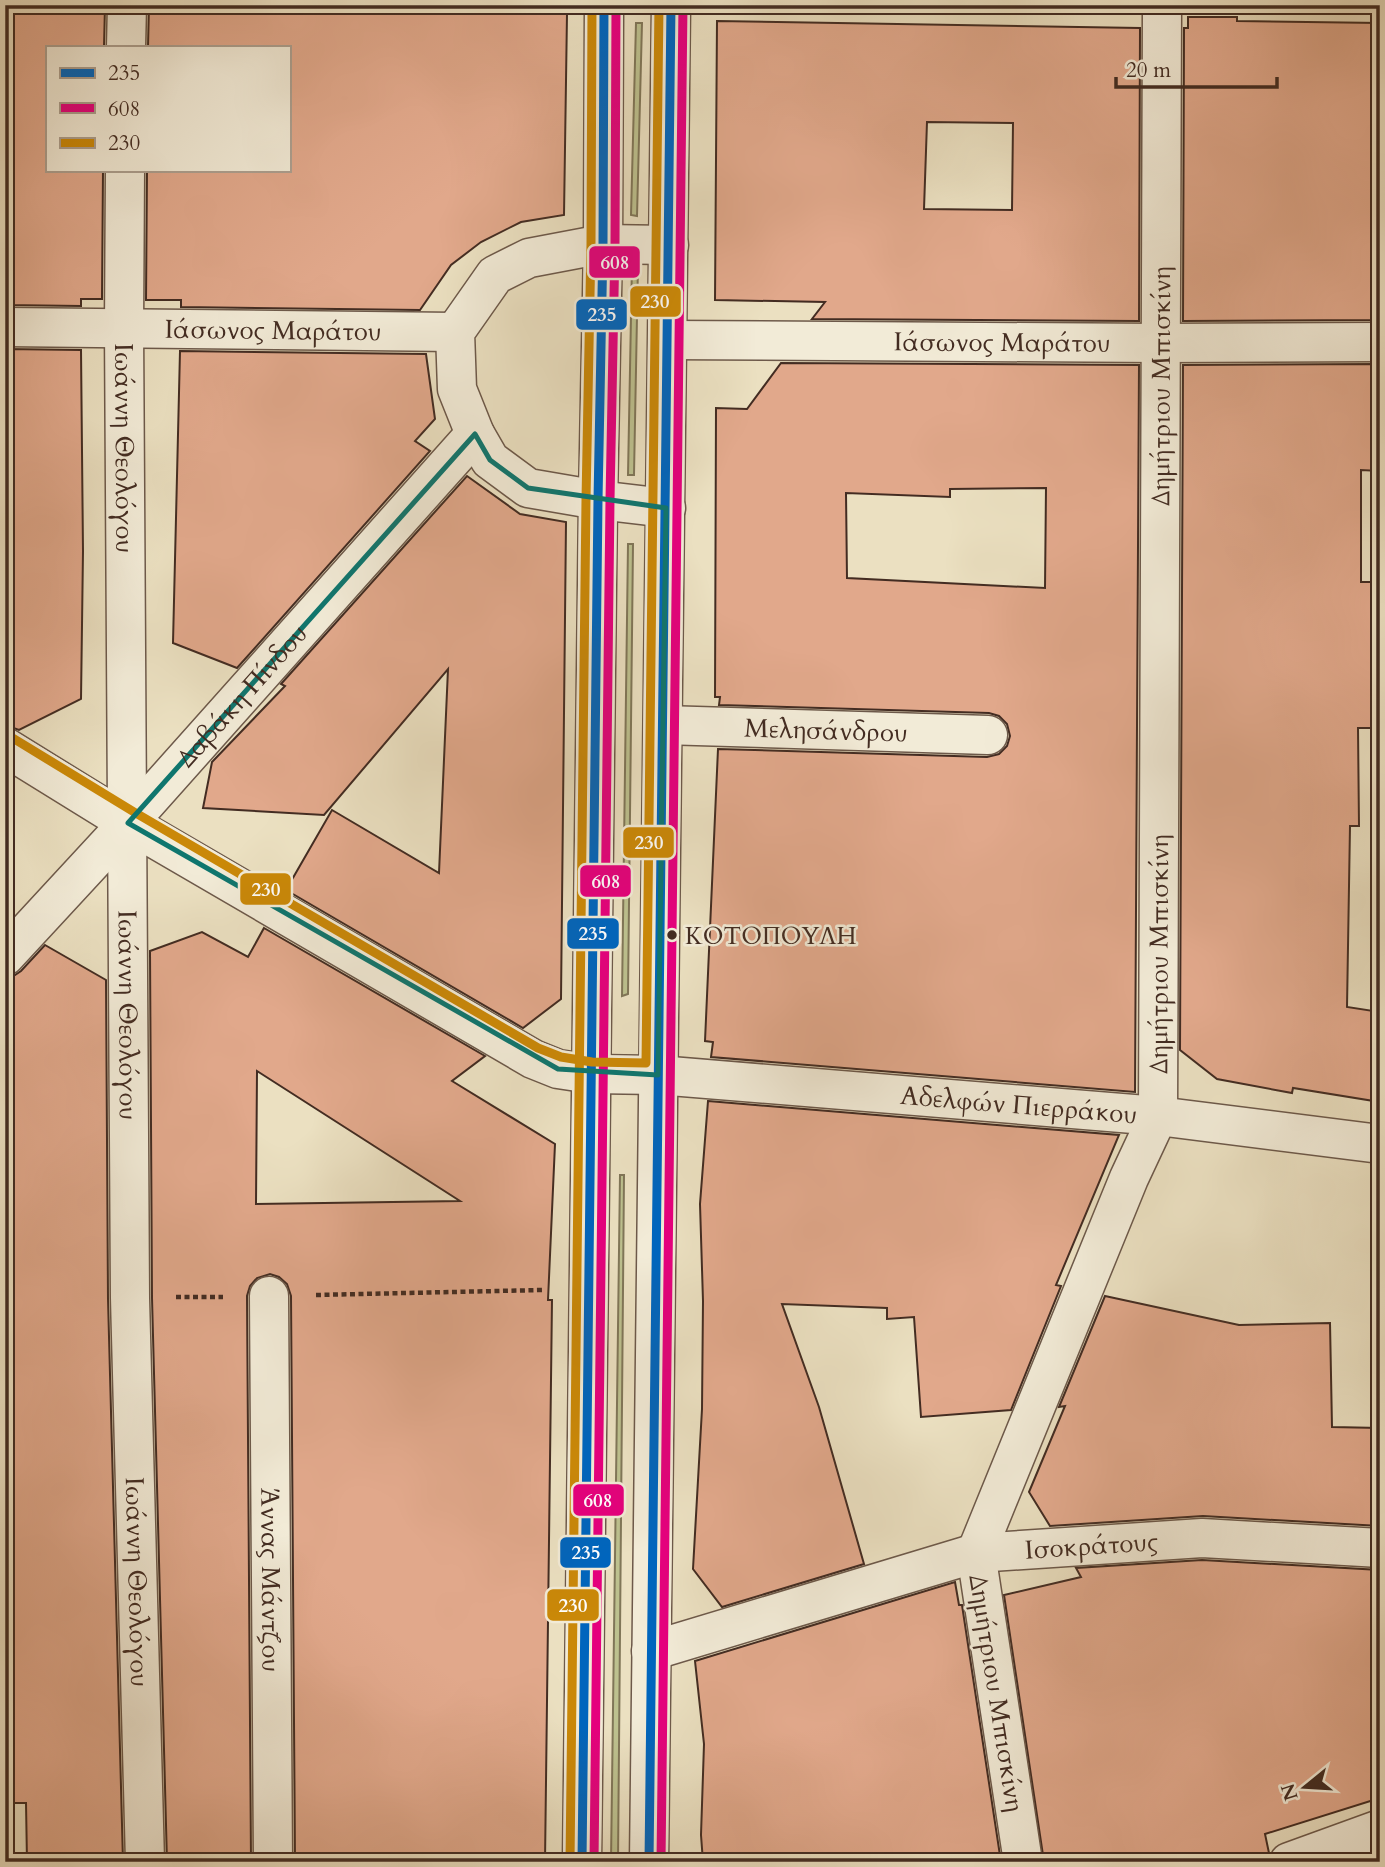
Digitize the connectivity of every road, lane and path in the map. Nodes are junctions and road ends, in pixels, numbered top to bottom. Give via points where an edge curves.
1 (127, 5) edge
2 (604, 5) edge
3 (671, 5) edge
4 (1162, 5) edge
5 (127, 46) edge
6 (125, 172) edge
7 (603, 244) junction
8 (670, 245) junction
9 (5, 327) edge
10 (124, 327) junction
11 (455, 332) junction
12 (667, 340) junction
13 (1380, 342) edge
14 (1160, 343) junction
15 (475, 434) junction
16 (598, 500) junction
17 (666, 508) junction
18 (663, 725) junction
19 (988, 735) dead end
20 (5, 747) edge
21 (128, 822) junction
22 (5, 956) edge
23 (591, 1074) junction
24 (658, 1075) junction
25 (1158, 1116) junction
26 (1380, 1144) edge
27 (589, 1289) junction
28 (269, 1296) junction
29 (130, 1298) junction
30 (1380, 1548) edge
31 (976, 1553) junction
32 (651, 1651) junction
33 (1380, 1829) edge
34 (145, 1862) edge
35 (273, 1862) edge
36 (582, 1862) edge
37 (649, 1862) edge
38 (1023, 1862) edge
39 (1289, 1862) edge

1 - 5 street
2 - 7 street
3 - 8 street
4 - 14 street, Δημήτριου Μπισκίνη
6 - 10 street, Ιωάννη Θεολόγου
7 - 8 street
7 - 11 street via 529,258 495,275
7 - 16 street
8 - 12 street
9 - 10 street, Ιάσωνος Μαράτου
10 - 11 street, Ιάσωνος Μαράτου
10 - 21 street, Ιωάννη Θεολόγου
11 - 15 street via 457,389
12 - 14 street, Ιάσωνος Μαράτου
12 - 17 street
13 - 14 street, Ιάσωνος Μαράτου
14 - 25 street, Δημήτριου Μπισκίνη
15 - 16 street via 490,460 528,488
15 - 21 street, Δαβάκη Πίνδου
16 - 17 street
16 - 23 street
17 - 18 street
18 - 19 street, Μελησάνδρου
18 - 24 street
20 - 21 street, Αδελφών Πιερράκου
21 - 22 street, Δαβάκη Πίνδου
21 - 23 street, Αδελφών Πιερράκου via 533,1059
21 - 29 street, Ιωάννη Θεολόγου
23 - 24 street, Αδελφών Πιερράκου
23 - 27 street
24 - 25 street, Αδελφών Πιερράκου
24 - 32 street
25 - 26 street, Αδελφών Πιερράκου
25 - 31 street, Δημήτριου Μπισκίνη
27 - 28 path
27 - 36 street
28 - 29 path
28 - 35 street, Άννας Μάντζου
29 - 34 street, Ιωάννη Θεολόγου
30 - 31 street, Ισοκράτους via 1202,1538
31 - 32 street, Ισοκράτους
31 - 38 street, Δημήτριου Μπισκίνη
32 - 37 street
33 - 39 street

